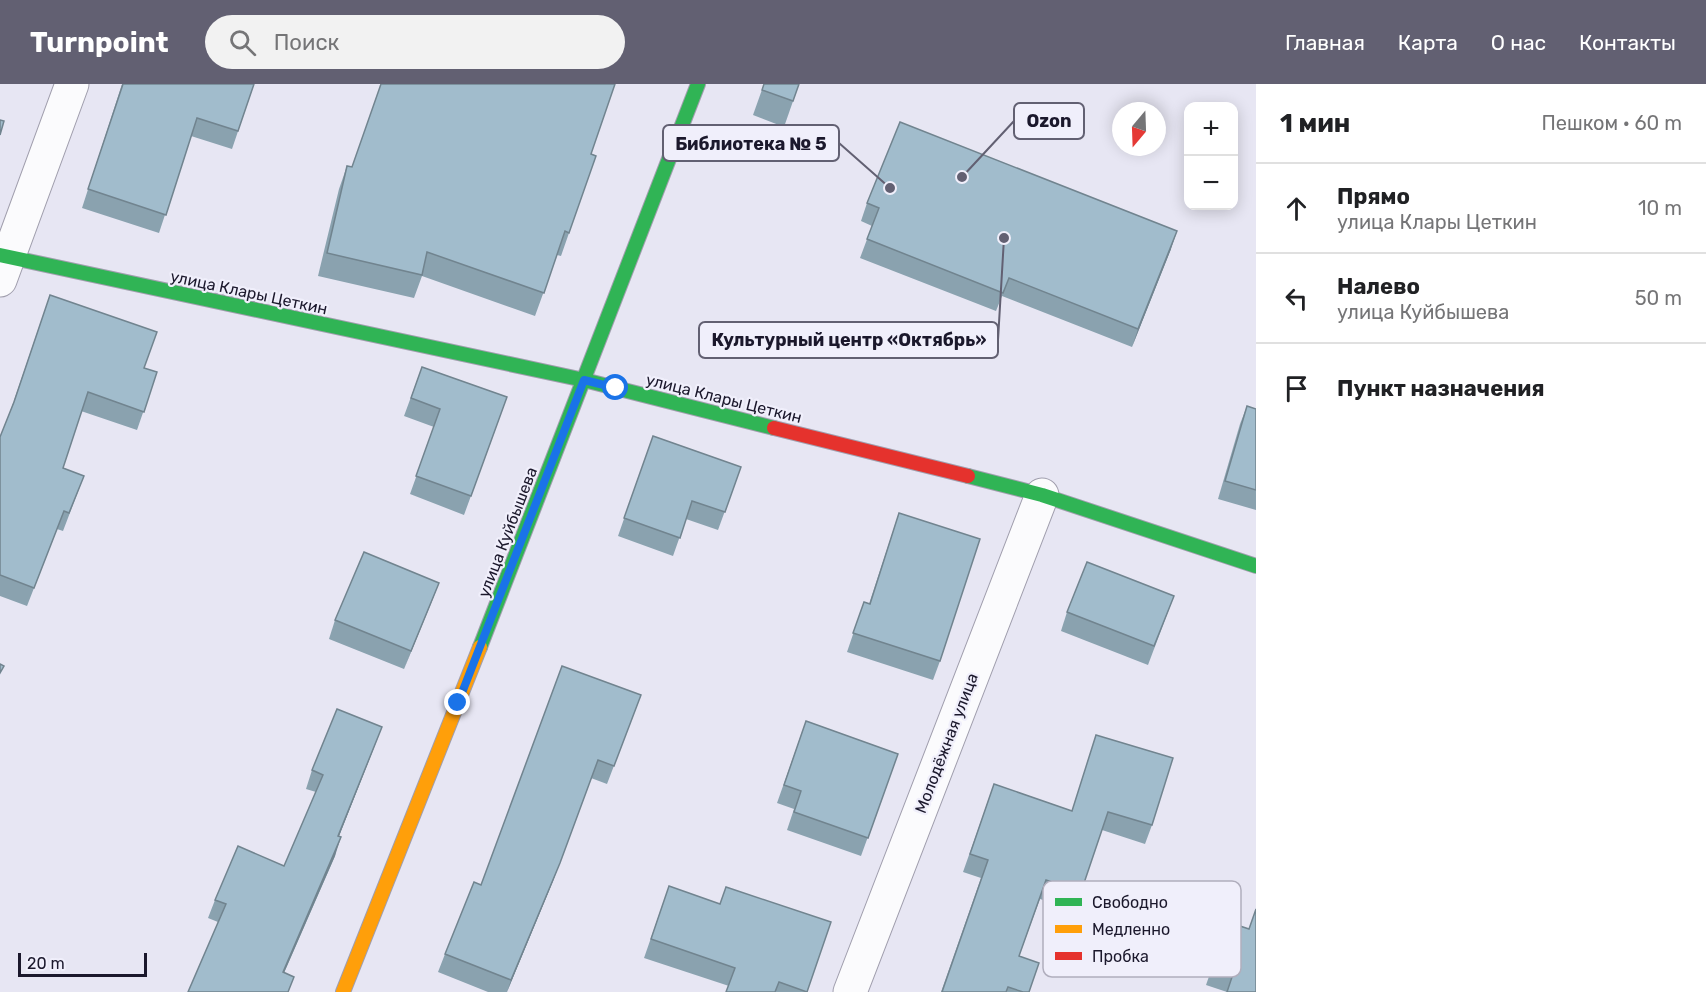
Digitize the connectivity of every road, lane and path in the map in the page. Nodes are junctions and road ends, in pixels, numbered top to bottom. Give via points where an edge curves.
1 (72, 84) edge
2 (698, 84) edge
3 (3, 264) edge
4 (584, 380) junction
5 (1042, 495) junction
6 (1256, 566) edge
7 (343, 992) edge
8 (850, 992) edge

1 - 3 street
2 - 4 street, улица Куйбышева
3 - 4 street, улица Клары Цеткин
4 - 5 street, улица Клары Цеткин
4 - 7 street, улица Куйбышева
5 - 6 street, улица Клары Цеткин
5 - 8 street, Молодёжная улица

